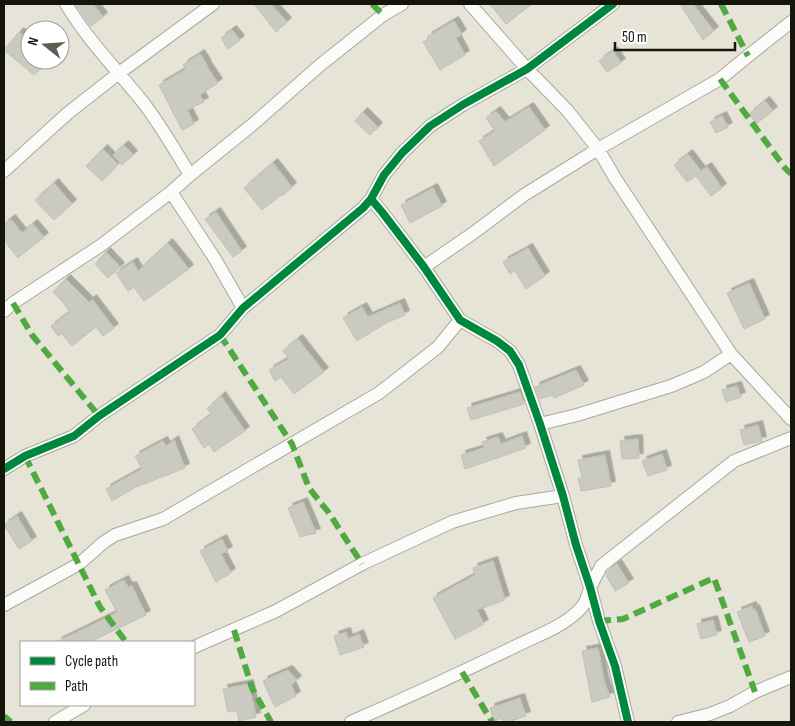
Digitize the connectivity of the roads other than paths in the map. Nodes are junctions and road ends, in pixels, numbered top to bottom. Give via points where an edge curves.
1 (66, 4) edge
2 (213, 4) edge
3 (402, 4) edge
4 (470, 4) edge
5 (613, 4) edge
6 (791, 22) edge
7 (527, 69) junction
8 (119, 73) junction
9 (598, 149) junction
10 (4, 171) edge
11 (190, 175) junction
12 (172, 192) junction
13 (371, 199) junction
14 (424, 267) junction
15 (243, 308) junction
16 (4, 311) edge
17 (460, 320) junction
18 (731, 354) junction
19 (791, 419) edge
20 (540, 424) junction
21 (791, 438) edge
22 (4, 469) edge
23 (564, 496) junction
24 (590, 587) junction
25 (4, 605) edge
26 (195, 647) edge
27 (791, 677) edge
28 (82, 706) edge
29 (55, 722) edge
30 (351, 722) edge
31 (628, 722) edge
32 (678, 722) edge

1 - 8 street
2 - 8 street
3 - 11 street via 382,15 326,60
4 - 7 street
5 - 7 street
6 - 9 street via 720,79
7 - 9 street via 567,110
7 - 13 street via 430,126 384,175
8 - 10 street
8 - 11 street via 144,103
9 - 14 street via 524,195
9 - 18 street
11 - 12 street
12 - 15 street
12 - 16 street
13 - 14 street
13 - 15 street via 355,216
14 - 17 street
15 - 22 street via 220,335 74,436 25,456
17 - 20 street via 510,351 519,365
17 - 25 street via 438,347 379,393 163,519 115,535 79,564
18 - 19 street
18 - 20 street via 704,372 671,386
20 - 23 street
21 - 24 street via 734,461 601,566
23 - 24 street
23 - 26 street via 516,503 452,522 362,564 276,611
24 - 30 street via 586,601 566,622
24 - 31 street via 615,666
27 - 32 street via 710,714
28 - 29 street

